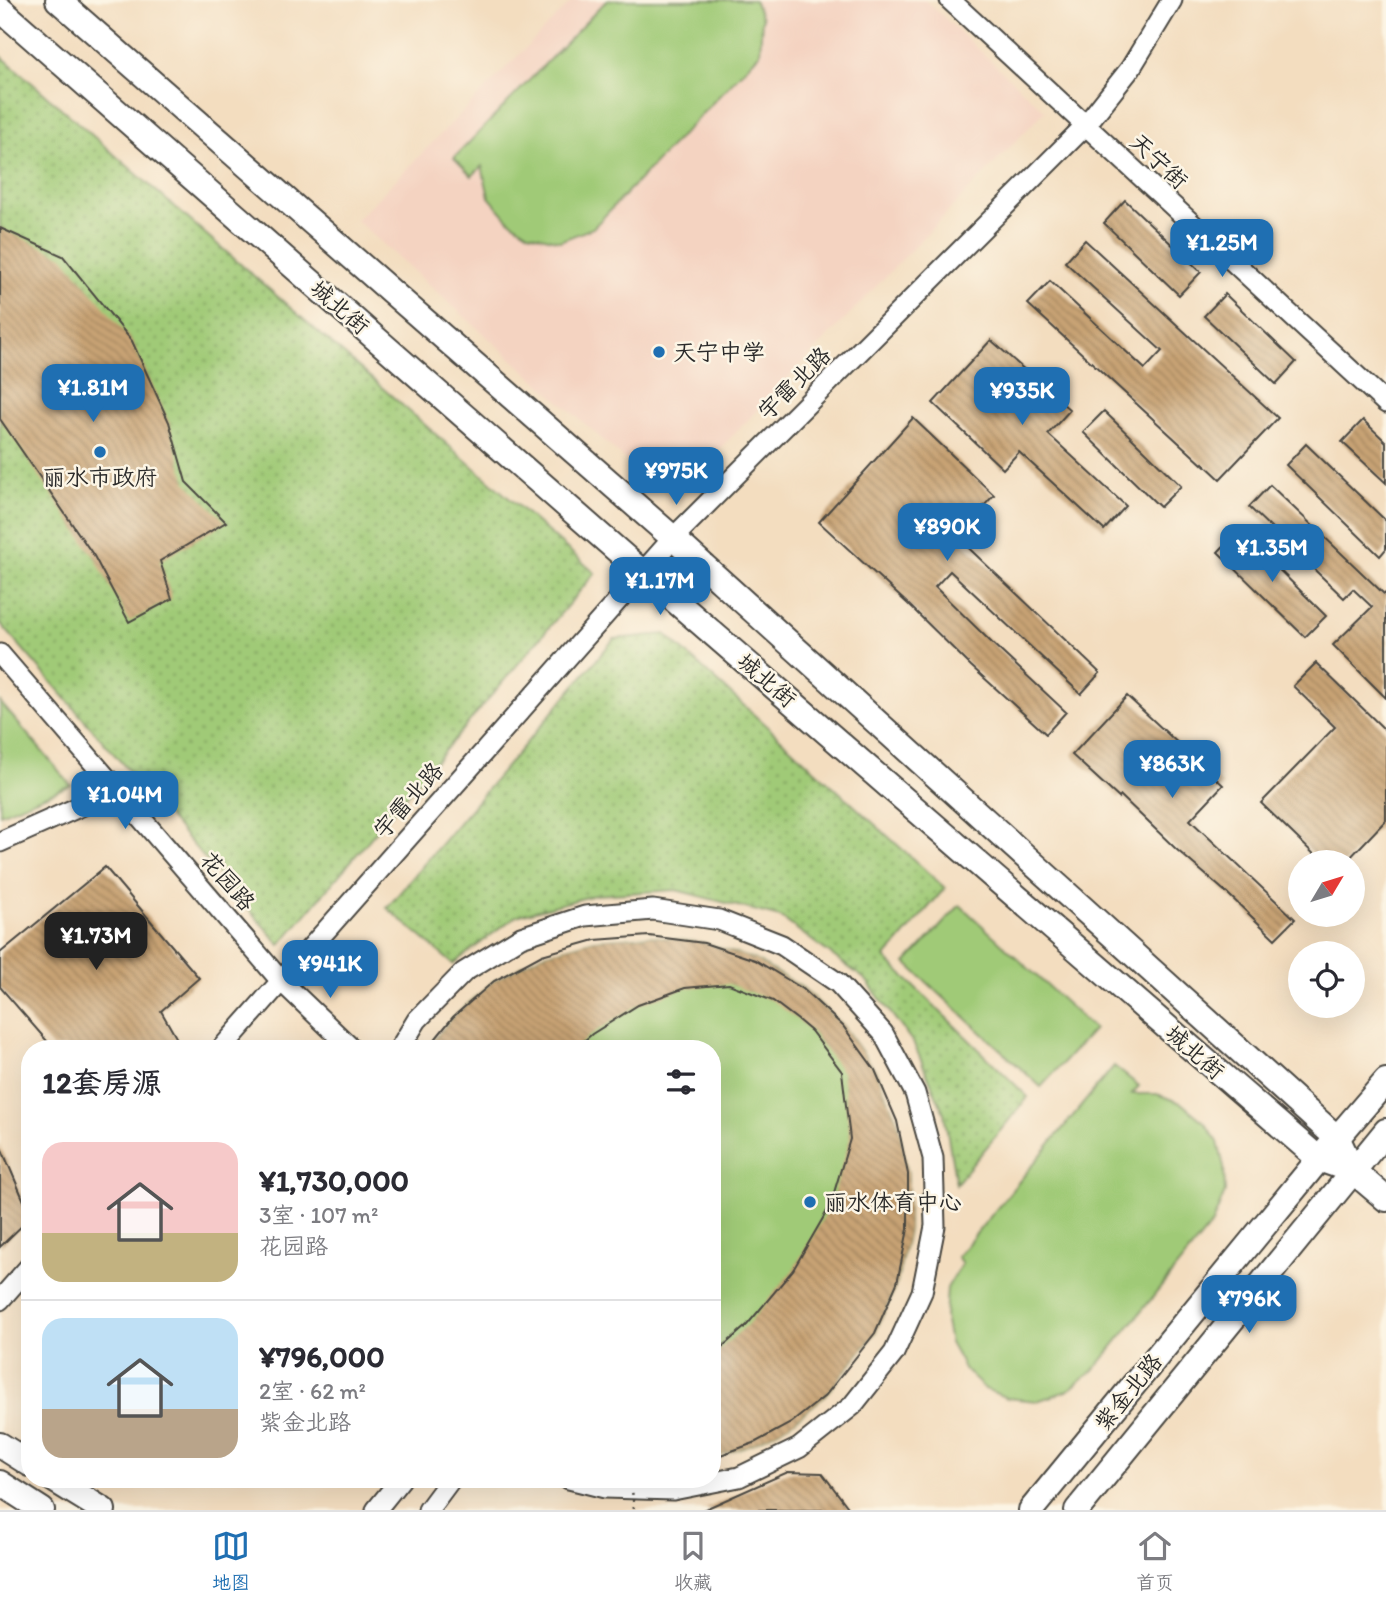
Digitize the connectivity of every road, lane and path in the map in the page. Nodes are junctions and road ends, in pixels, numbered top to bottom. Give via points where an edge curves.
1 (58, 0) edge
2 (950, 0) edge
3 (1172, 0) edge
4 (0, 9) edge
5 (1085, 126) junction
6 (1386, 402) edge
7 (673, 538) junction
8 (642, 572) junction
9 (0, 654) edge
10 (117, 790) junction
11 (0, 842) edge
12 (281, 981) junction
13 (229, 1040) edge
14 (343, 1040) edge
15 (405, 1040) edge
16 (1386, 1081) edge
17 (1386, 1131) edge
18 (1338, 1139) junction
19 (1319, 1159) junction
20 (1353, 1171) junction
21 (1386, 1199) edge
22 (21, 1276) edge
23 (0, 1300) edge
24 (0, 1445) edge
25 (21, 1458) edge
26 (721, 1481) edge
27 (0, 1483) edge
28 (68, 1488) edge
29 (394, 1488) edge
30 (444, 1488) edge
31 (601, 1488) edge
32 (632, 1488) edge
33 (683, 1488) edge
34 (43, 1510) edge
35 (103, 1510) edge
36 (376, 1510) edge
37 (428, 1510) edge
38 (634, 1510) edge
39 (1031, 1510) edge
40 (1077, 1510) edge

1 - 7 main road, 城北街
2 - 5 street, 天宁街
3 - 5 street, 宇雷北路 via 1130,69
4 - 8 main road, 城北街
5 - 6 street, 天宁街
5 - 7 street, 宇雷北路
7 - 8 street, 宇雷北路
7 - 18 main road, 城北街
8 - 12 street, 宇雷北路
8 - 19 main road, 城北街
9 - 10 street, 花园路
10 - 11 street
10 - 12 street, 花园路
12 - 13 street, 宇雷北路
12 - 14 street, 花园路
15 - 26 street via 417,1020 464,972 522,937 585,916 653,910 719,919 782,945 838,983 883,1034 915,1093 933,1158 935,1226 922,1292 894,1353 852,1406 800,1448 739,1477
16 - 18 main road, 紫金北路
17 - 20 main road, 紫金北路
18 - 19 main road, 紫金北路
18 - 20 main road, 城北街
19 - 20 main road, 城北街
19 - 39 main road, 紫金北路
20 - 21 main road, 城北街
20 - 40 main road, 紫金北路
22 - 23 street
24 - 25 main road
27 - 34 main road
28 - 35 main road
29 - 36 street
30 - 37 street
31 - 33 street
32 - 38 path, bridge

